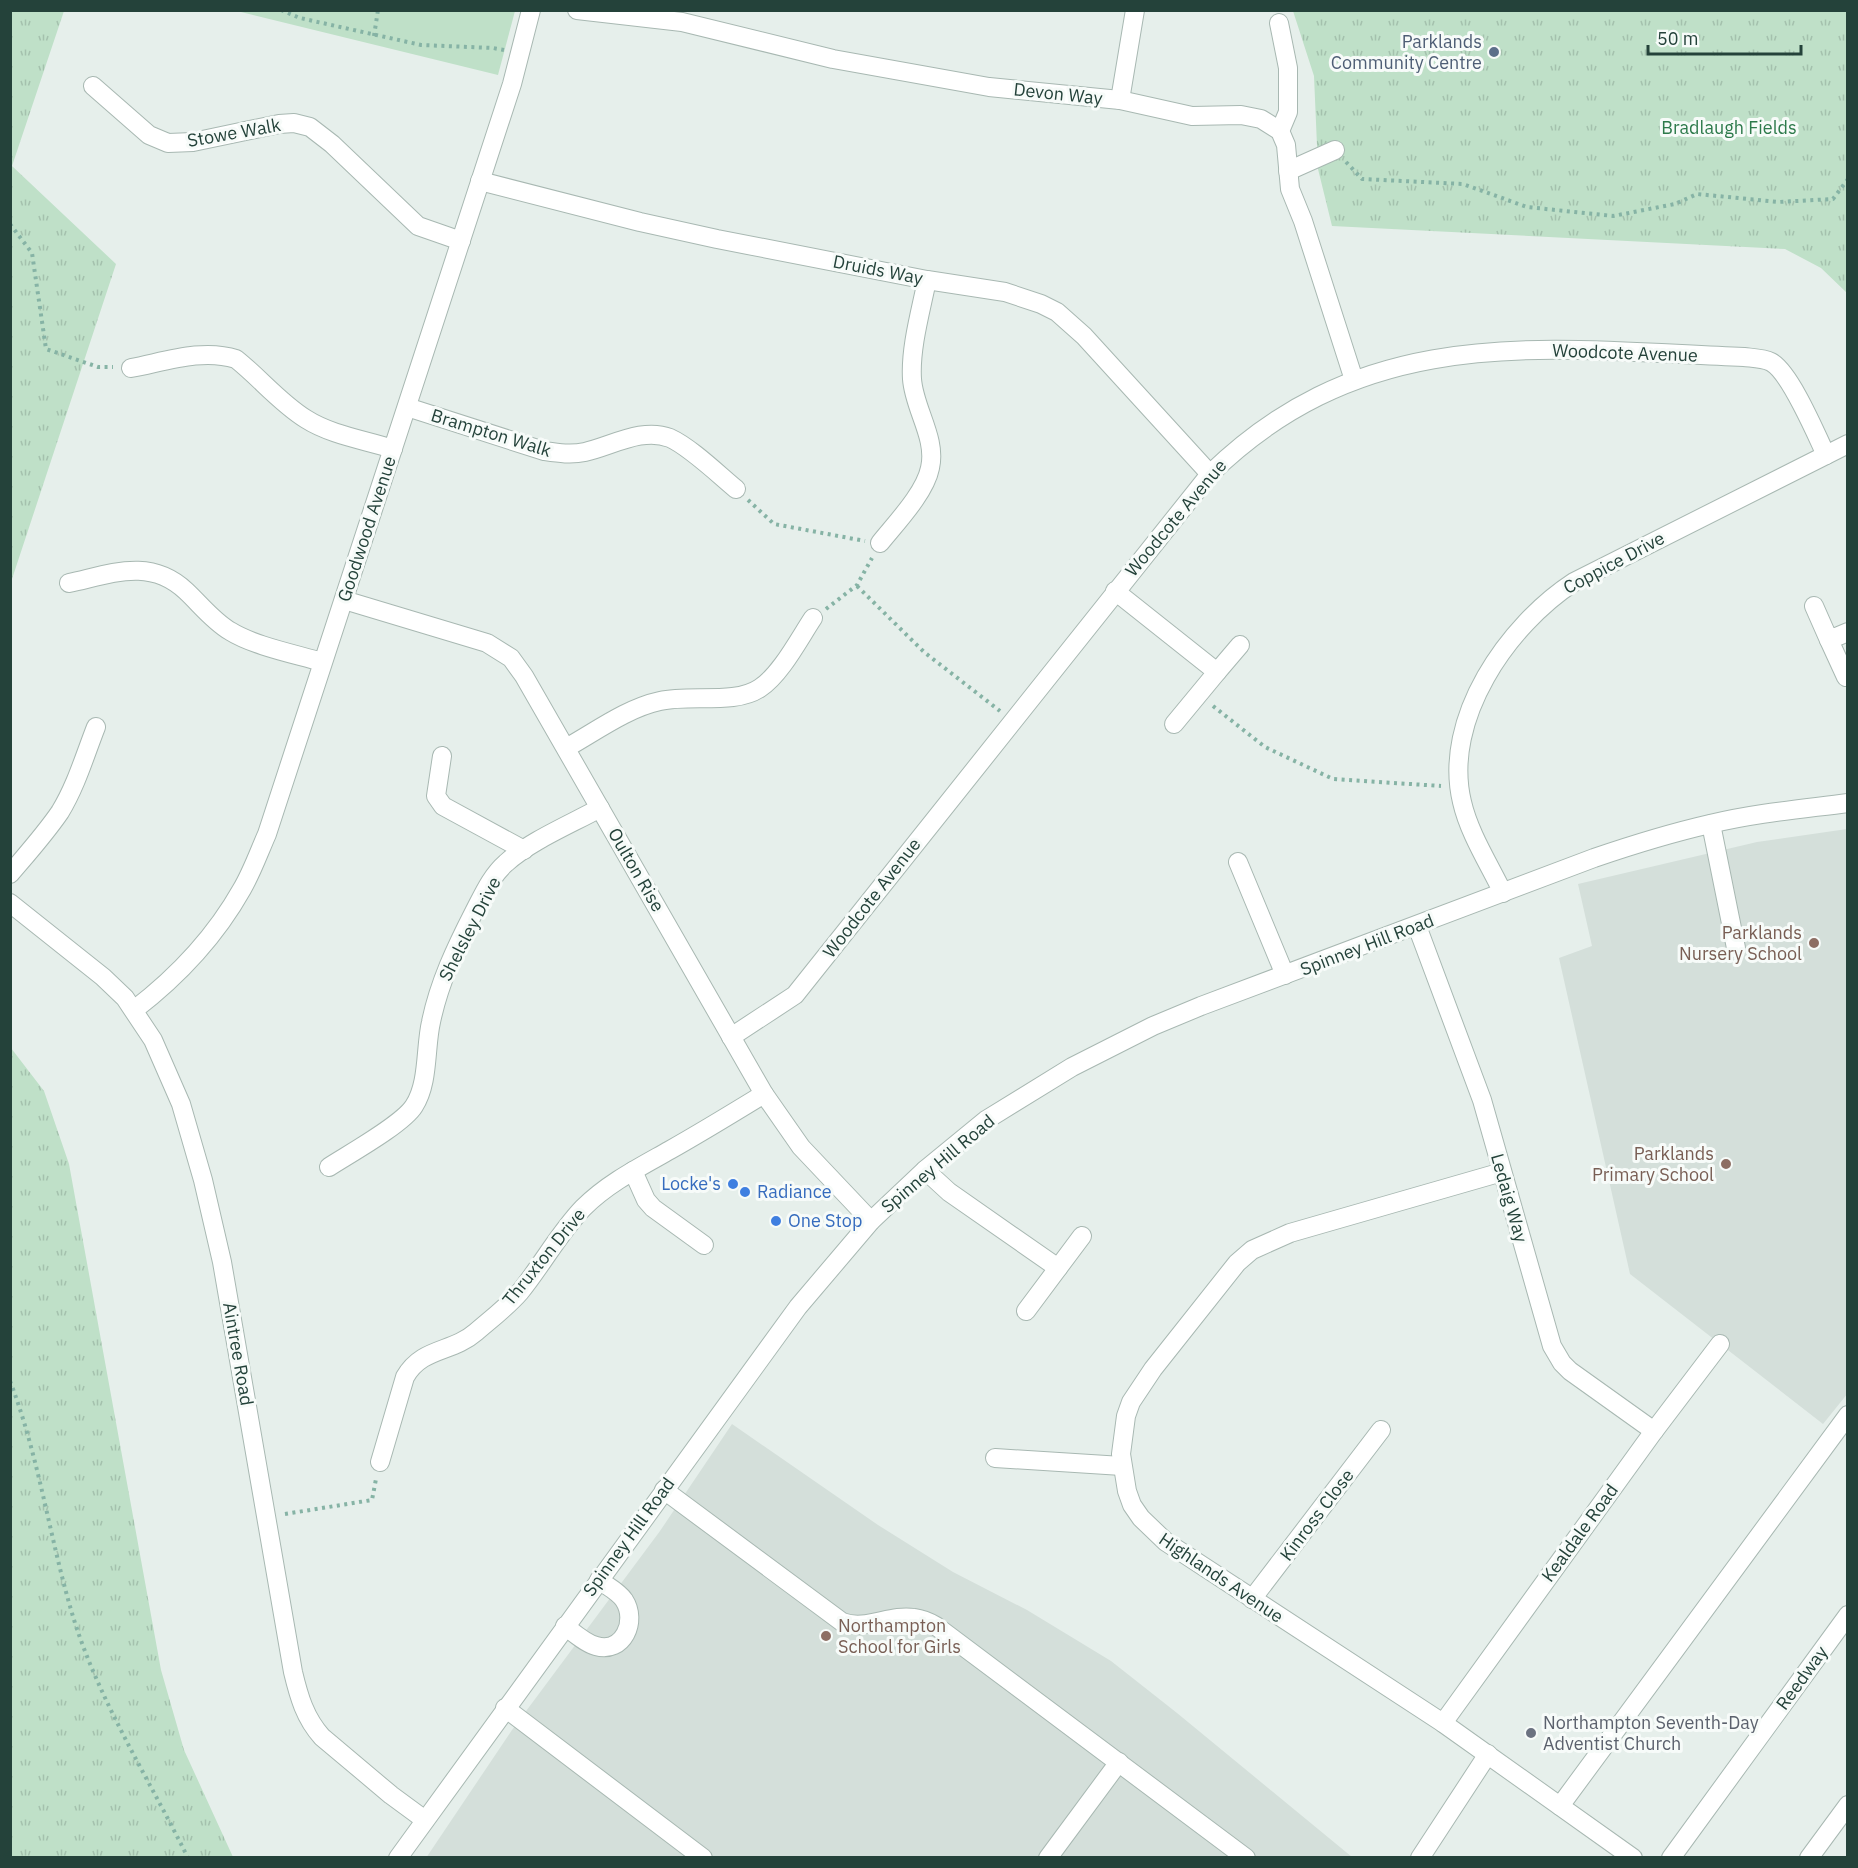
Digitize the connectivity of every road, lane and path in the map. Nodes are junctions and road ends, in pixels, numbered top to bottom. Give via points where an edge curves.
1 (282, 10) edge
2 (378, 10) edge
3 (531, 10) edge
4 (577, 10) edge
5 (1135, 10) edge
6 (1279, 23) dead end
7 (374, 36) junction
8 (520, 54) junction
9 (93, 86) dead end
10 (1120, 100) junction
11 (1280, 131) junction
12 (1335, 150) joint
13 (1288, 171) junction
14 (1848, 179) edge
15 (480, 181) junction
16 (10, 224) edge
17 (461, 241) junction
18 (927, 280) junction
19 (131, 368) joint
20 (1354, 380) junction
21 (407, 407) junction
22 (1848, 444) edge
23 (393, 448) junction
24 (1826, 455) junction
25 (1210, 474) junction
26 (736, 489) joint
27 (880, 543) junction
28 (69, 583) dead end
29 (857, 585) junction
30 (1115, 591) junction
31 (344, 600) junction
32 (1814, 606) dead end
33 (813, 618) joint
34 (1848, 632) edge
35 (1829, 640) junction
36 (1240, 645) dead end
37 (322, 662) junction
38 (1216, 672) junction
39 (1846, 677) dead end
40 (1198, 694) junction
41 (1012, 721) junction
42 (1173, 724) dead end
43 (96, 727) dead end
44 (566, 748) junction
45 (442, 756) dead end
46 (1459, 788) junction
47 (1848, 803) edge
48 (600, 808) junction
49 (1710, 824) junction
50 (524, 850) junction
51 (1238, 862) dead end
52 (10, 874) edge
53 (1503, 893) junction
54 (10, 903) edge
55 (1417, 926) junction
56 (1736, 948) dead end
57 (1285, 975) junction
58 (134, 1010) junction
59 (731, 1037) junction
60 (765, 1094) junction
61 (329, 1167) dead end
62 (925, 1170) junction
63 (633, 1171) junction
64 (1502, 1172) junction
65 (871, 1221) junction
66 (1082, 1236) dead end
67 (704, 1245) dead end
68 (1058, 1268) junction
69 (1026, 1311) dead end
70 (1720, 1344) dead end
71 (10, 1381) edge
72 (1848, 1415) edge
73 (1381, 1430) dead end
74 (1654, 1431) junction
75 (994, 1458) dead end
76 (380, 1462) joint
77 (1122, 1466) junction
78 (664, 1490) junction
79 (266, 1517) junction
80 (599, 1580) junction
81 (1252, 1599) junction
82 (1848, 1615) edge
83 (565, 1626) junction
84 (505, 1708) junction
85 (1443, 1723) junction
86 (1488, 1754) junction
87 (1119, 1762) junction
88 (1848, 1805) edge
89 (1560, 1806) junction
90 (424, 1820) junction
91 (188, 1857) edge
92 (398, 1857) edge
93 (703, 1857) edge
94 (1048, 1857) edge
95 (1246, 1857) edge
96 (1419, 1857) edge
97 (1633, 1857) edge
98 (1671, 1857) edge
99 (1809, 1857) edge

1 - 7 path
2 - 7 path
3 - 8 street, Goodwood Avenue
4 - 10 street, Devon Way via 682,22 832,59 989,87
5 - 10 street
6 - 11 street via 1288,68 1288,112
7 - 8 path via 421,45 494,48
8 - 15 street, Goodwood Avenue
9 - 17 street, Stowe Walk via 149,135 168,142 193,142 279,124 310,127 333,144 418,226
10 - 11 street, Devon Way via 1192,116 1240,115 1261,119
11 - 13 street via 1286,145
12 - 13 street
12 - 14 path via 1362,179 1463,184 1527,207 1613,216 1675,204 1696,194 1778,202 1833,199
13 - 20 street via 1290,189
15 - 17 street, Goodwood Avenue
15 - 18 street, Druids Way via 662,227
16 - 19 path via 32,253 46,349 98,366
17 - 21 street, Goodwood Avenue
18 - 25 street, Druids Way via 1005,292 1057,312 1084,336
18 - 27 street via 912,378 929,439 931,466 922,488
19 - 23 street via 199,355 223,355 236,359 307,420
20 - 24 street, Woodcote Avenue via 1432,358 1497,351 1760,359 1772,362 1789,382
20 - 25 street, Woodcote Avenue via 1288,411
21 - 23 street, Goodwood Avenue
21 - 26 street, Brampton Walk via 559,453 585,452 635,437 660,435 682,445
22 - 24 street, Coppice Drive
23 - 31 street, Goodwood Avenue
24 - 46 street, Coppice Drive via 1595,570 1557,593 1523,623 1494,663 1468,716 1461,741
25 - 30 street, Woodcote Avenue
26 - 27 path via 774,524
27 - 29 path
28 - 37 street via 118,572 155,572 171,578 231,632
29 - 33 path
29 - 41 path via 924,652
30 - 38 street
30 - 41 street, Woodcote Avenue
31 - 37 street, Goodwood Avenue
31 - 44 street, Oulton Rise via 487,643 512,658
32 - 35 street
33 - 44 street via 774,675 758,690 647,704
34 - 35 street
35 - 39 street
36 - 38 street
37 - 58 street, Goodwood Avenue via 267,834 243,887 207,940
38 - 40 street
40 - 42 street
40 - 46 path via 1264,747 1333,779
41 - 59 street, Woodcote Avenue via 795,995
43 - 52 street via 61,810
44 - 48 street, Oulton Rise
45 - 50 street via 436,796 443,806
46 - 53 street, Coppice Drive via 1468,822
47 - 49 street, Spinney Hill Road
48 - 50 street, Shelsley Drive
48 - 59 street, Oulton Rise
49 - 53 street, Spinney Hill Road via 1629,846
49 - 56 street
50 - 61 street, Shelsley Drive via 503,865 490,881 455,950 435,1004 421,1088 413,1109
51 - 57 street
53 - 55 street, Spinney Hill Road
54 - 58 street, Aintree Road via 103,977
55 - 57 street, Spinney Hill Road
55 - 64 street, Ledaig Way via 1472,1069
57 - 62 street, Spinney Hill Road via 1153,1026 1072,1066 986,1120
58 - 79 street, Aintree Road via 169,1074 198,1160 222,1262
59 - 60 street, Oulton Rise
60 - 63 street, Thruxton Drive
60 - 65 street, Oulton Rise via 801,1147
62 - 65 street, Spinney Hill Road
62 - 68 street via 949,1192
63 - 67 street via 653,1208
63 - 76 street, Thruxton Drive via 583,1208 520,1291 482,1327 460,1343 428,1354 411,1367
64 - 74 street, Ledaig Way via 1556,1356 1570,1371
64 - 77 street, Highlands Avenue via 1290,1233 1252,1250 1221,1282 1131,1402 1123,1429
65 - 78 street, Spinney Hill Road via 798,1307
66 - 68 street
68 - 69 street
70 - 74 street, Kealdale Road
71 - 91 path via 35,1456 60,1572 76,1625 101,1691
72 - 89 street
73 - 81 street, Kinross Close
74 - 85 street, Kealdale Road
75 - 77 street
76 - 79 path via 372,1500
77 - 81 street, Highlands Avenue via 1132,1505 1152,1531
78 - 80 street, Spinney Hill Road
78 - 87 street via 842,1622 860,1625 912,1617 936,1626
79 - 90 street, Aintree Road via 293,1672 307,1716 339,1752
80 - 83 street, Spinney Hill Road
80 - 83 street via 618,1594 627,1607 630,1620 623,1638 616,1645 595,1646
81 - 85 street, Highlands Avenue
82 - 98 street, Reedway
83 - 84 street, Spinney Hill Road
84 - 90 street, Spinney Hill Road
84 - 93 street
85 - 86 street, Highlands Avenue
86 - 89 street, Highlands Avenue
86 - 96 street
87 - 94 street
87 - 95 street
88 - 99 street
89 - 97 street, Highlands Avenue
90 - 92 street, Spinney Hill Road

